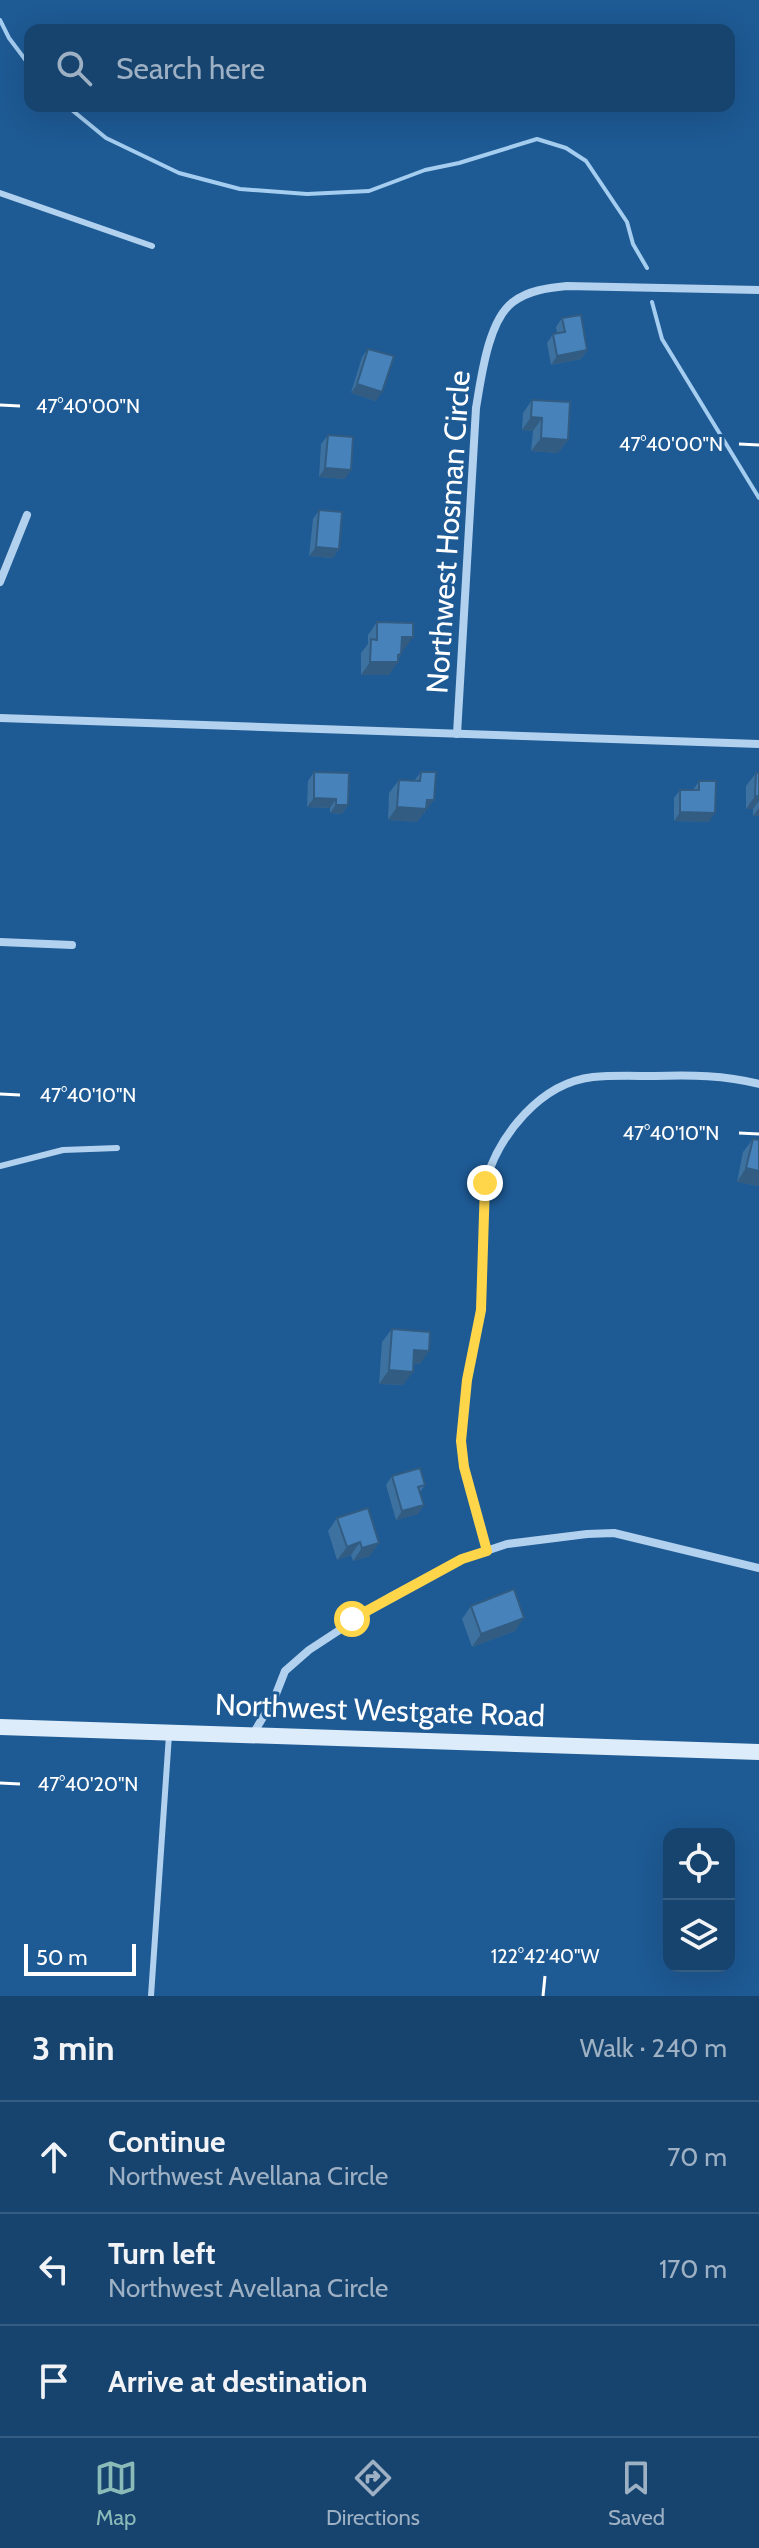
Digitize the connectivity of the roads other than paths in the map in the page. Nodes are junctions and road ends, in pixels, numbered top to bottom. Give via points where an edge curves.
1 (0, 193) edge
2 (152, 246) dead end
3 (759, 290) edge
4 (27, 515) dead end
5 (0, 582) edge
6 (0, 718) edge
7 (457, 734) junction
8 (759, 744) edge
9 (0, 942) edge
10 (72, 945) dead end
11 (759, 1084) edge
12 (117, 1148) dead end
13 (0, 1166) edge
14 (487, 1551) junction
15 (759, 1568) edge
16 (0, 1727) edge
17 (169, 1732) junction
18 (253, 1734) junction
19 (759, 1752) edge
20 (151, 1996) edge

1 - 2 lane
3 - 7 street, Northwest Hosman Circle via 567,286 537,290 511,302 499,319 476,408
4 - 5 street
6 - 7 street, Northwest Hosman Circle
7 - 8 street, Northwest Hosman Circle
9 - 10 street
11 - 14 street via 691,1075 573,1082 525,1113 490,1164 481,1310 461,1421 464,1467
12 - 13 lane via 63,1150
14 - 15 street via 530,1540 614,1533
14 - 18 street via 390,1597 309,1650 285,1671
16 - 17 street, Northwest Westgate Road
17 - 18 street, Northwest Westgate Road
17 - 20 lane
18 - 19 street, Northwest Westgate Road

